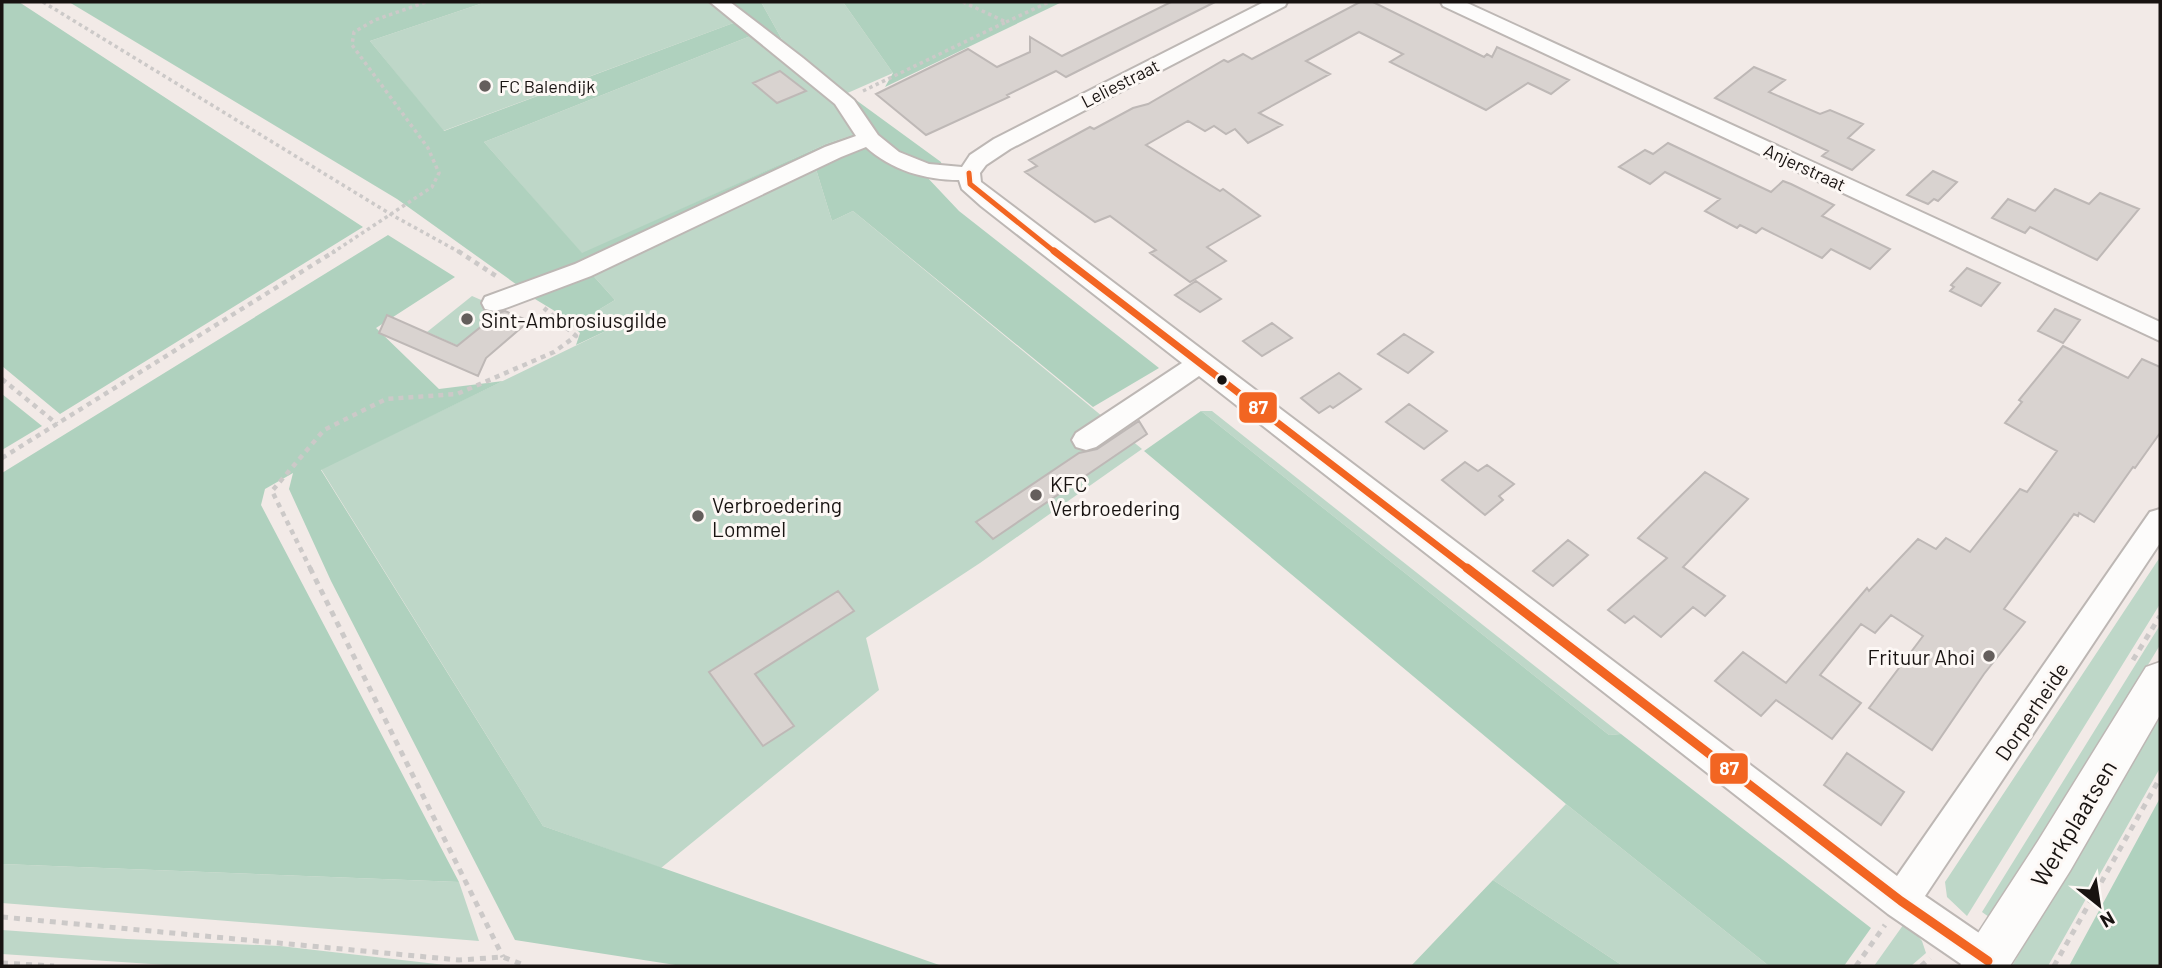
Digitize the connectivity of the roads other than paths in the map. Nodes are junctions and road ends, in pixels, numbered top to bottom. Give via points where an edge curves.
1 (719, 2) edge
2 (1278, 2) edge
3 (1450, 2) edge
4 (869, 139) junction
5 (969, 173) junction
6 (494, 303) dead end
7 (2160, 332) edge
8 (1199, 364) junction
9 (1086, 440) dead end
10 (2160, 520) edge
11 (2146, 671) edge
12 (1901, 901) junction
13 (1986, 964) edge

1 - 4 street via 843,101
2 - 5 street, Leliestraat via 1002,144 978,160
3 - 7 street, Anjerstraat
4 - 5 street via 916,168 943,175
4 - 6 street via 583,270
5 - 8 street via 970,184 989,201
8 - 9 street
8 - 12 street
10 - 12 street, Dorperheide
11 - 13 main road, Werkplaatsen
12 - 13 street

